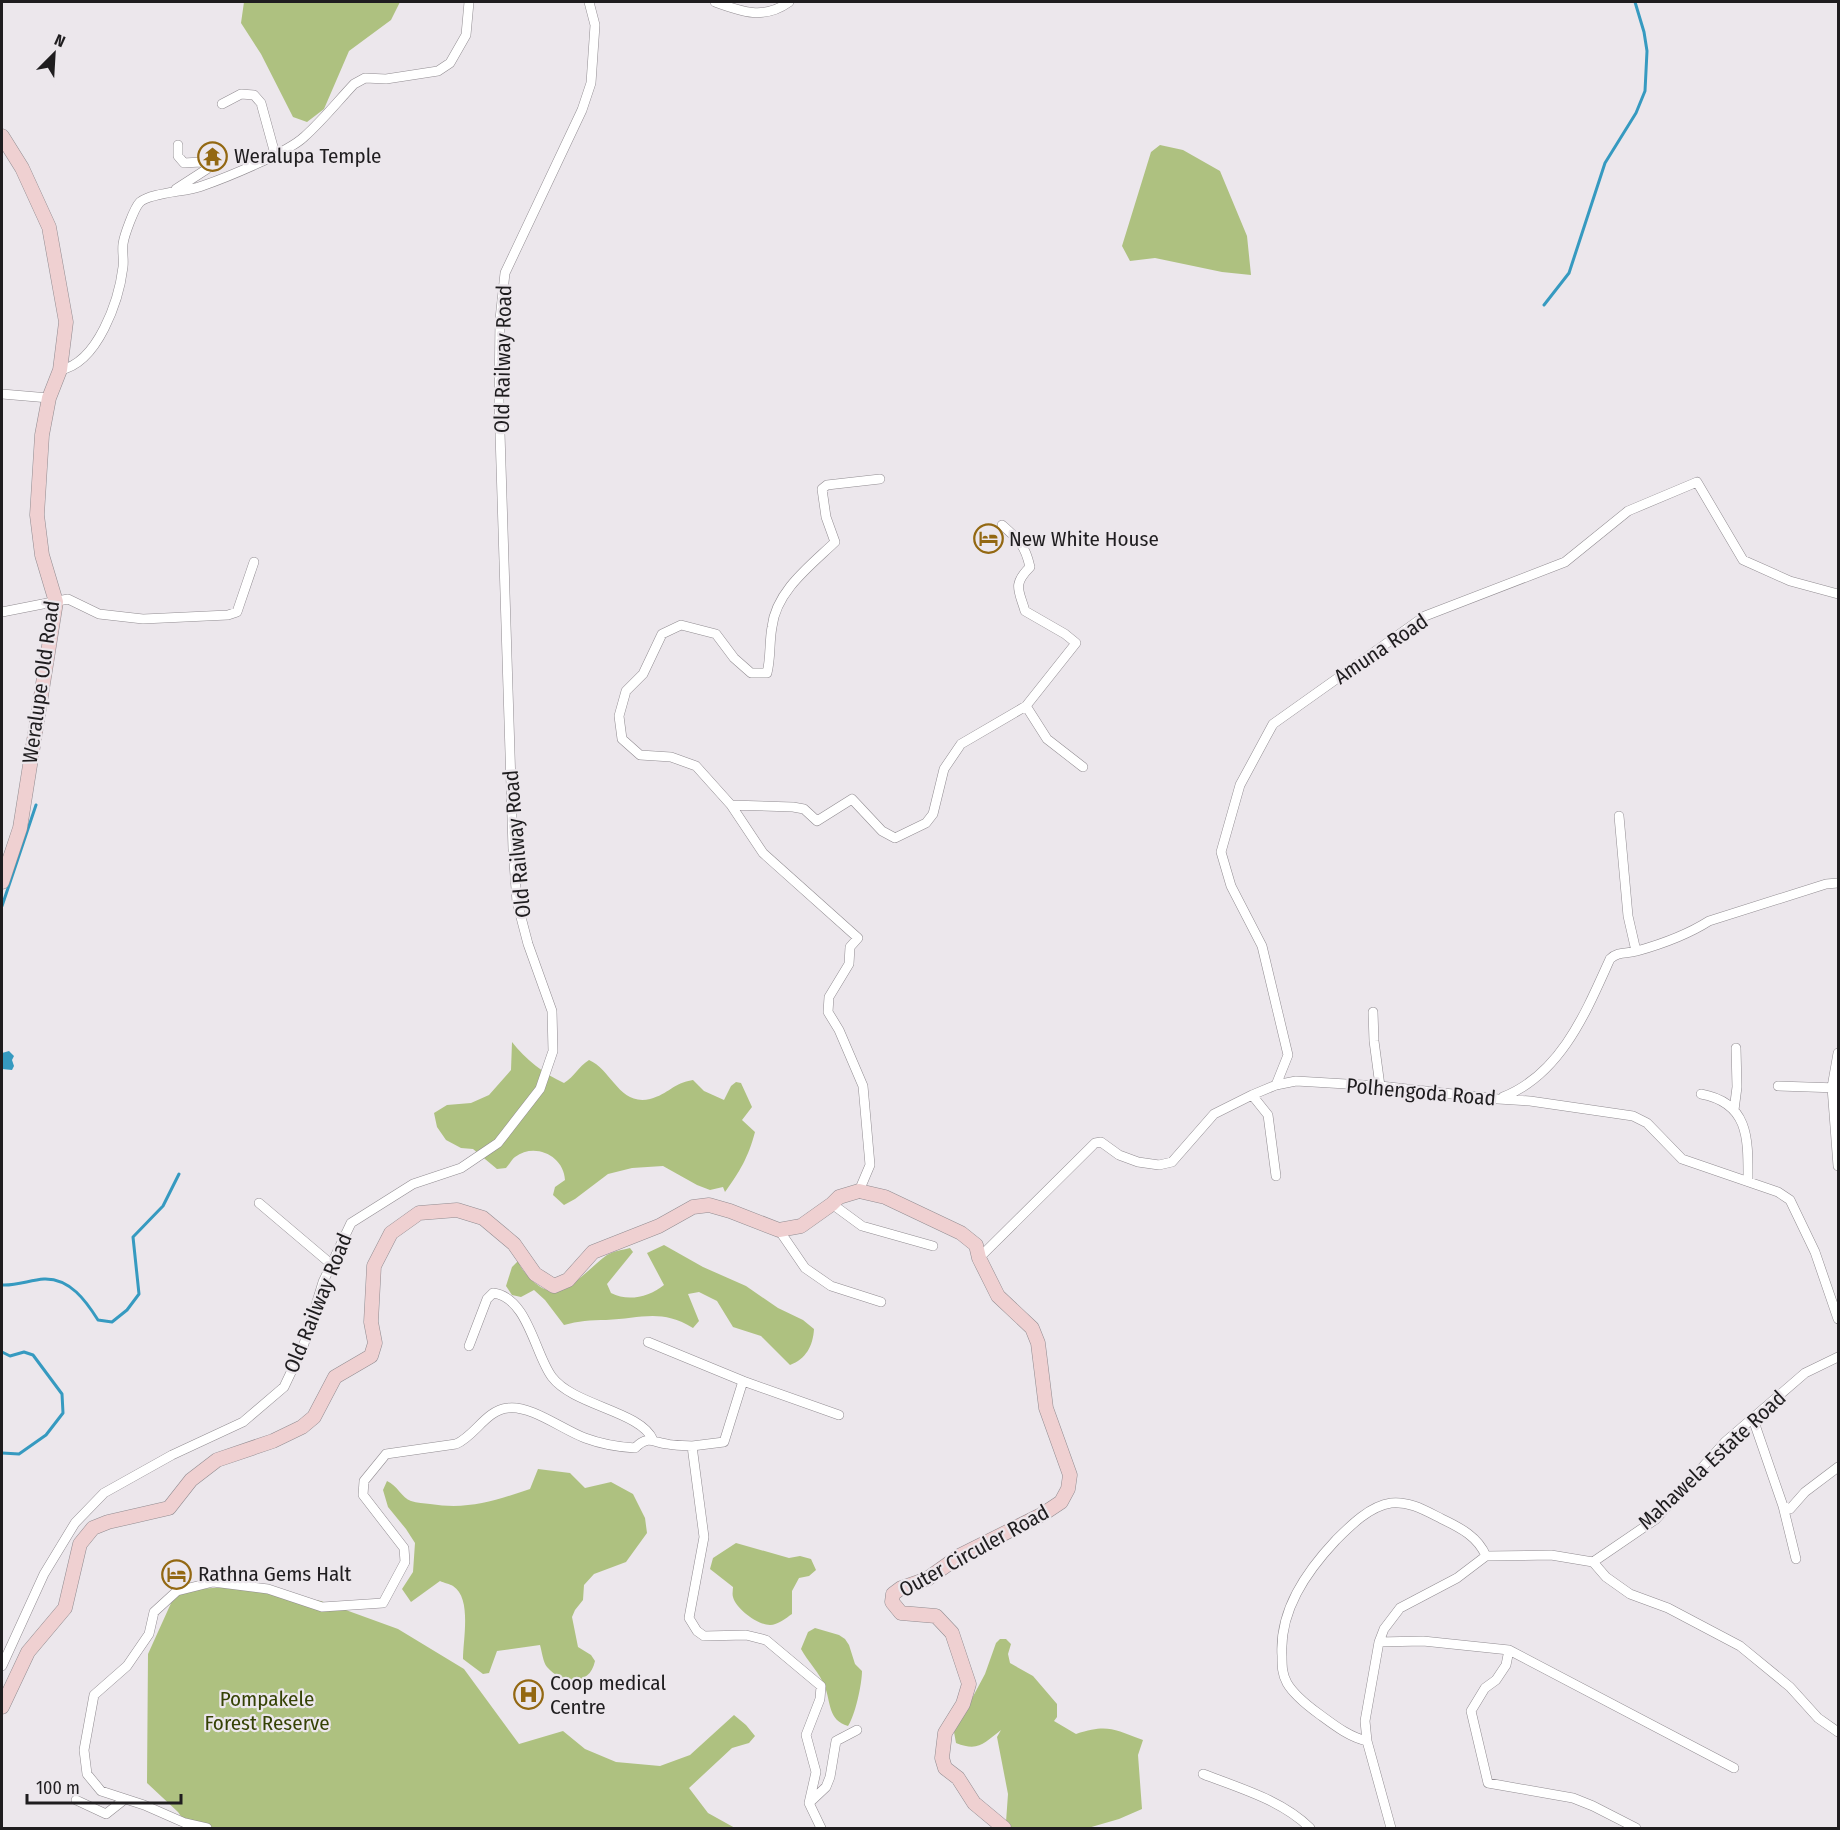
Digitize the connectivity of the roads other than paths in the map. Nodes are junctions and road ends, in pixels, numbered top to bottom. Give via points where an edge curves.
1 (469, 2) edge
2 (590, 2) edge
3 (715, 2) edge
4 (789, 2) edge
5 (222, 104) dead end
6 (2, 136) edge
7 (178, 146) dead end
8 (275, 154) junction
9 (171, 192) junction
10 (60, 370) junction
11 (2, 394) edge
12 (49, 398) junction
13 (880, 479) dead end
14 (1002, 525) dead end
15 (254, 562) dead end
16 (1839, 594) edge
17 (56, 602) junction
18 (2, 612) edge
19 (1026, 706) junction
20 (1083, 767) dead end
21 (731, 805) junction
22 (1619, 816) dead end
23 (2, 882) edge
24 (1839, 883) edge
25 (1636, 951) junction
26 (1373, 1012) dead end
27 (1736, 1048) dead end
28 (1839, 1053) edge
29 (1276, 1085) junction
30 (1380, 1086) junction
31 (1778, 1086) dead end
32 (1835, 1088) edge
33 (1701, 1094) dead end
34 (1252, 1095) junction
35 (1498, 1099) junction
36 (1734, 1110) junction
37 (1838, 1166) edge
38 (1276, 1176) dead end
39 (1748, 1181) junction
40 (859, 1191) junction
41 (259, 1203) dead end
42 (832, 1204) junction
43 (779, 1230) junction
44 (933, 1246) dead end
45 (979, 1258) junction
46 (331, 1264) junction
47 (881, 1302) dead end
48 (1839, 1319) edge
49 (648, 1342) dead end
50 (469, 1346) dead end
51 (1839, 1357) edge
52 (743, 1381) junction
53 (839, 1415) dead end
54 (1753, 1419) junction
55 (653, 1440) junction
56 (693, 1446) junction
57 (1839, 1467) edge
58 (1783, 1506) junction
59 (1486, 1556) junction
60 (1797, 1559) dead end
61 (1593, 1562) junction
62 (1379, 1642) junction
63 (1509, 1650) junction
64 (2, 1666) edge
65 (2, 1707) edge
66 (857, 1730) dead end
67 (1839, 1732) edge
68 (1366, 1741) junction
69 (1734, 1768) dead end
70 (1203, 1774) dead end
71 (125, 1799) junction
72 (76, 1800) dead end
73 (809, 1803) junction
74 (207, 1828) edge
75 (821, 1828) edge
76 (1004, 1828) edge
77 (1310, 1828) edge
78 (1391, 1828) edge
79 (1636, 1828) edge

1 - 8 street via 466,35 450,63 438,71 365,78 354,84 303,139
2 - 46 street, Old Railway Road via 595,25 591,83 505,273 500,319 513,849 518,902 528,944 552,1011 553,1051 540,1089 498,1143 461,1168 413,1184 351,1223
3 - 4 street via 746,13 779,9
5 - 8 street via 241,94 254,95 261,104
6 - 10 street, Weralupe Old Road via 22,168 49,227 66,322
7 - 9 street via 178,156 184,163 201,162 207,169
8 - 9 street via 200,187
9 - 10 street via 141,202 135,209 123,242 123,267 110,317 93,349 71,368
10 - 12 street, Weralupe Old Road
11 - 12 street
12 - 17 street, Weralupe Old Road via 42,435 37,514 42,555
13 - 21 street via 827,485 822,489 835,542 797,578 780,601 771,625 767,673 751,673 716,634 681,625 662,634 643,674 626,691 619,716 622,739 640,755 672,757 696,765
14 - 19 street via 1021,542 1027,554 1030,567 1018,584 1025,611 1076,644
15 - 17 street via 241,606 228,615 143,619 99,614 68,599
16 - 29 street, Amuna Road via 1790,581 1743,560 1697,482 1628,511 1565,562 1425,616 1273,724 1240,785 1221,852 1231,886 1262,946 1286,1044 1288,1055
17 - 18 street
17 - 23 street, Weralupe Old Road via 20,828
19 - 20 street via 1047,739
19 - 21 street via 961,744 944,769 933,814 926,823 895,838 882,831 852,799 817,820 804,809 794,807
21 - 40 street via 763,853 858,938 850,947 849,964 829,997 828,1012 863,1086 870,1165
22 - 25 street via 1628,916
24 - 25 street via 1709,921 1692,932
25 - 35 street via 1616,954 1610,959 1586,1014 1546,1069 1519,1091
26 - 30 street
27 - 36 street
28 - 32 street
29 - 30 street, Polhengoda Road via 1296,1081
29 - 34 street, Polhengoda Road
30 - 35 street, Polhengoda Road
31 - 32 street
32 - 37 street
33 - 36 street via 1716,1097
34 - 38 street via 1268,1115
34 - 45 street, Polhengoda Road via 1214,1114 1172,1162 1138,1162 1101,1142 1095,1143
35 - 39 street, Polhengoda Road via 1633,1116 1647,1123 1682,1159
36 - 39 street via 1744,1123 1748,1142
39 - 48 street, Polhengoda Road via 1790,1200 1815,1252
40 - 42 street via 838,1197
40 - 45 street, Outer Circuler Road via 885,1197 961,1233 976,1245
41 - 46 street
42 - 43 street via 801,1226
42 - 44 street via 862,1226
43 - 47 street via 805,1268 831,1286
43 - 65 street via 730,1210 709,1205 693,1207 658,1226 593,1251 568,1280 554,1286 535,1274 514,1244 483,1218 457,1210 419,1213 391,1233 374,1266 370,1323 375,1343 371,1356 335,1377 314,1417 302,1427 217,1460 191,1480 170,1508 108,1521 93,1528 80,1544 65,1608 28,1652
45 - 76 street, Outer Circuler Road via 998,1296 1032,1328 1038,1343 1046,1408 1070,1475 1068,1489 1061,1502 1043,1514 961,1555 927,1579 901,1587 893,1594 892,1602 901,1613 936,1616 952,1633 969,1684 963,1704 945,1734 942,1758 945,1768 958,1778 974,1803
46 - 64 street, Old Railway Road via 303,1347 284,1387 243,1422 104,1493 75,1523 44,1574
49 - 52 street
50 - 55 street via 488,1299 493,1293 502,1294 524,1316 552,1378 575,1396 645,1426
51 - 54 street, Mahawela Estate Road via 1805,1373
52 - 53 street
52 - 56 street via 724,1442
54 - 58 street
54 - 61 street, Mahawela Estate Road via 1725,1442 1656,1519
55 - 56 street
55 - 71 street via 642,1441 635,1448 623,1447 586,1438 525,1410 509,1408 495,1412 456,1444 386,1454 364,1481 363,1495 404,1548 405,1562 383,1603 322,1607 267,1588 213,1582 177,1591 154,1612 149,1634 127,1666 94,1695 84,1750 87,1774 101,1791
56 - 73 street via 704,1537 688,1618 704,1636 746,1635 766,1640 821,1686 806,1735 816,1772
57 - 58 street via 1805,1492 1790,1509
58 - 60 street
59 - 61 street via 1551,1555
59 - 62 street via 1457,1578 1400,1608
59 - 68 street via 1481,1545 1463,1529 1410,1503 1392,1503 1375,1507 1345,1531 1299,1586 1289,1606 1281,1643 1283,1674 1306,1704 1341,1730
61 - 67 street via 1630,1594 1668,1608 1740,1646 1790,1687 1818,1718
62 - 63 street via 1423,1641
62 - 68 street via 1365,1720
63 - 69 street
63 - 79 street via 1506,1665 1471,1711 1488,1783 1573,1798
66 - 73 street via 836,1741 826,1787
68 - 78 street
70 - 77 street via 1283,1808
71 - 72 street via 106,1814
71 - 74 street
73 - 75 street

